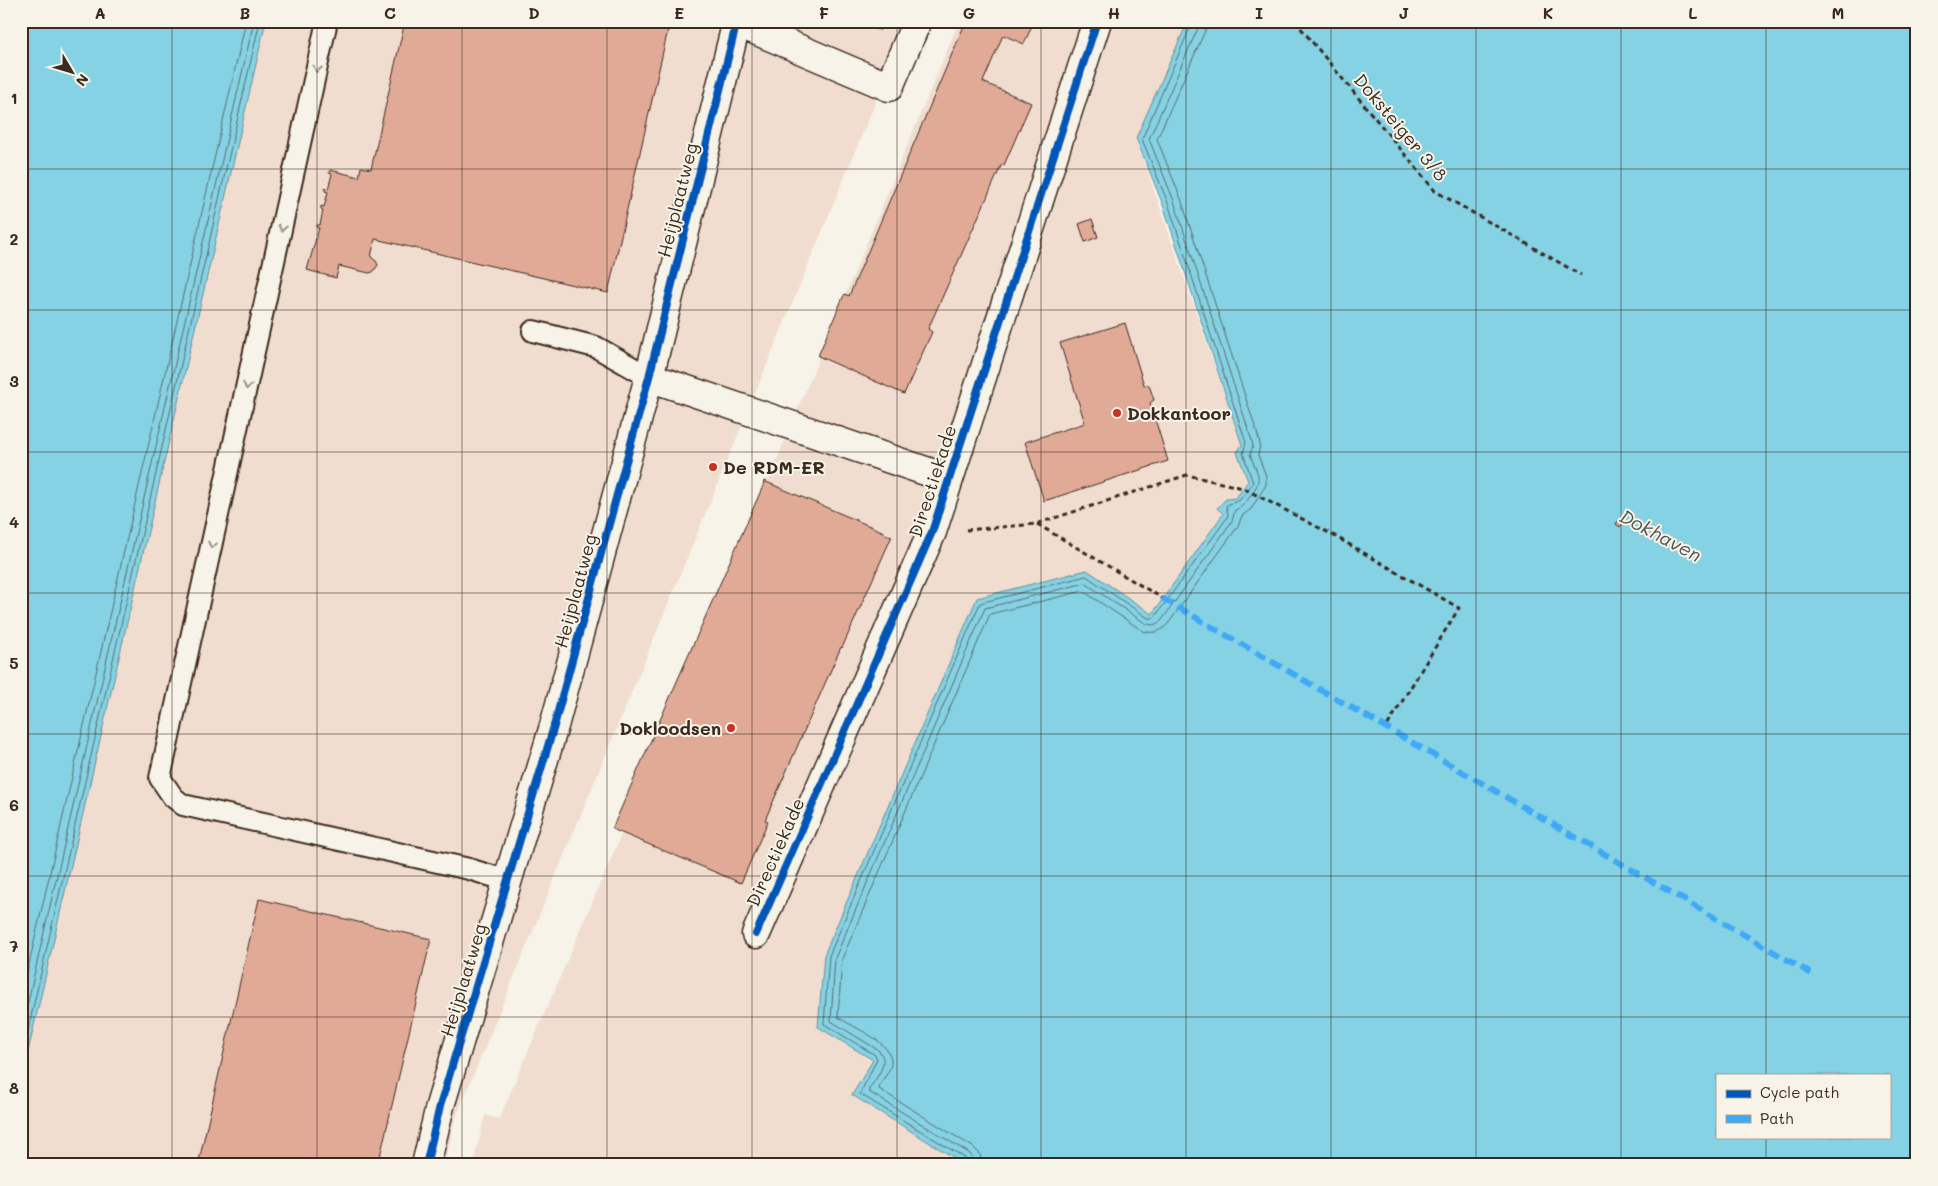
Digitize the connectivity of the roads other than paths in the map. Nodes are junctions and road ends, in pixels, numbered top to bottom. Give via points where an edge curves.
1 (328, 21) edge
2 (916, 21) edge
3 (1097, 21) edge
4 (737, 22) edge
5 (533, 331) dead end
6 (649, 377) junction
7 (948, 479) junction
8 (508, 881) junction
9 (756, 934) dead end
10 (426, 1165) edge

1 -> 8 lane via 160,778 172,797 183,805 469,869
2 - 4 street via 888,87
3 - 7 street, Directiekade
4 - 6 street, Heijplaatweg
5 - 6 lane via 596,346
6 - 7 street
6 - 8 street, Heijplaatweg via 557,717
7 - 9 street, Directiekade via 932,532
8 - 10 street, Heijplaatweg via 440,1106

